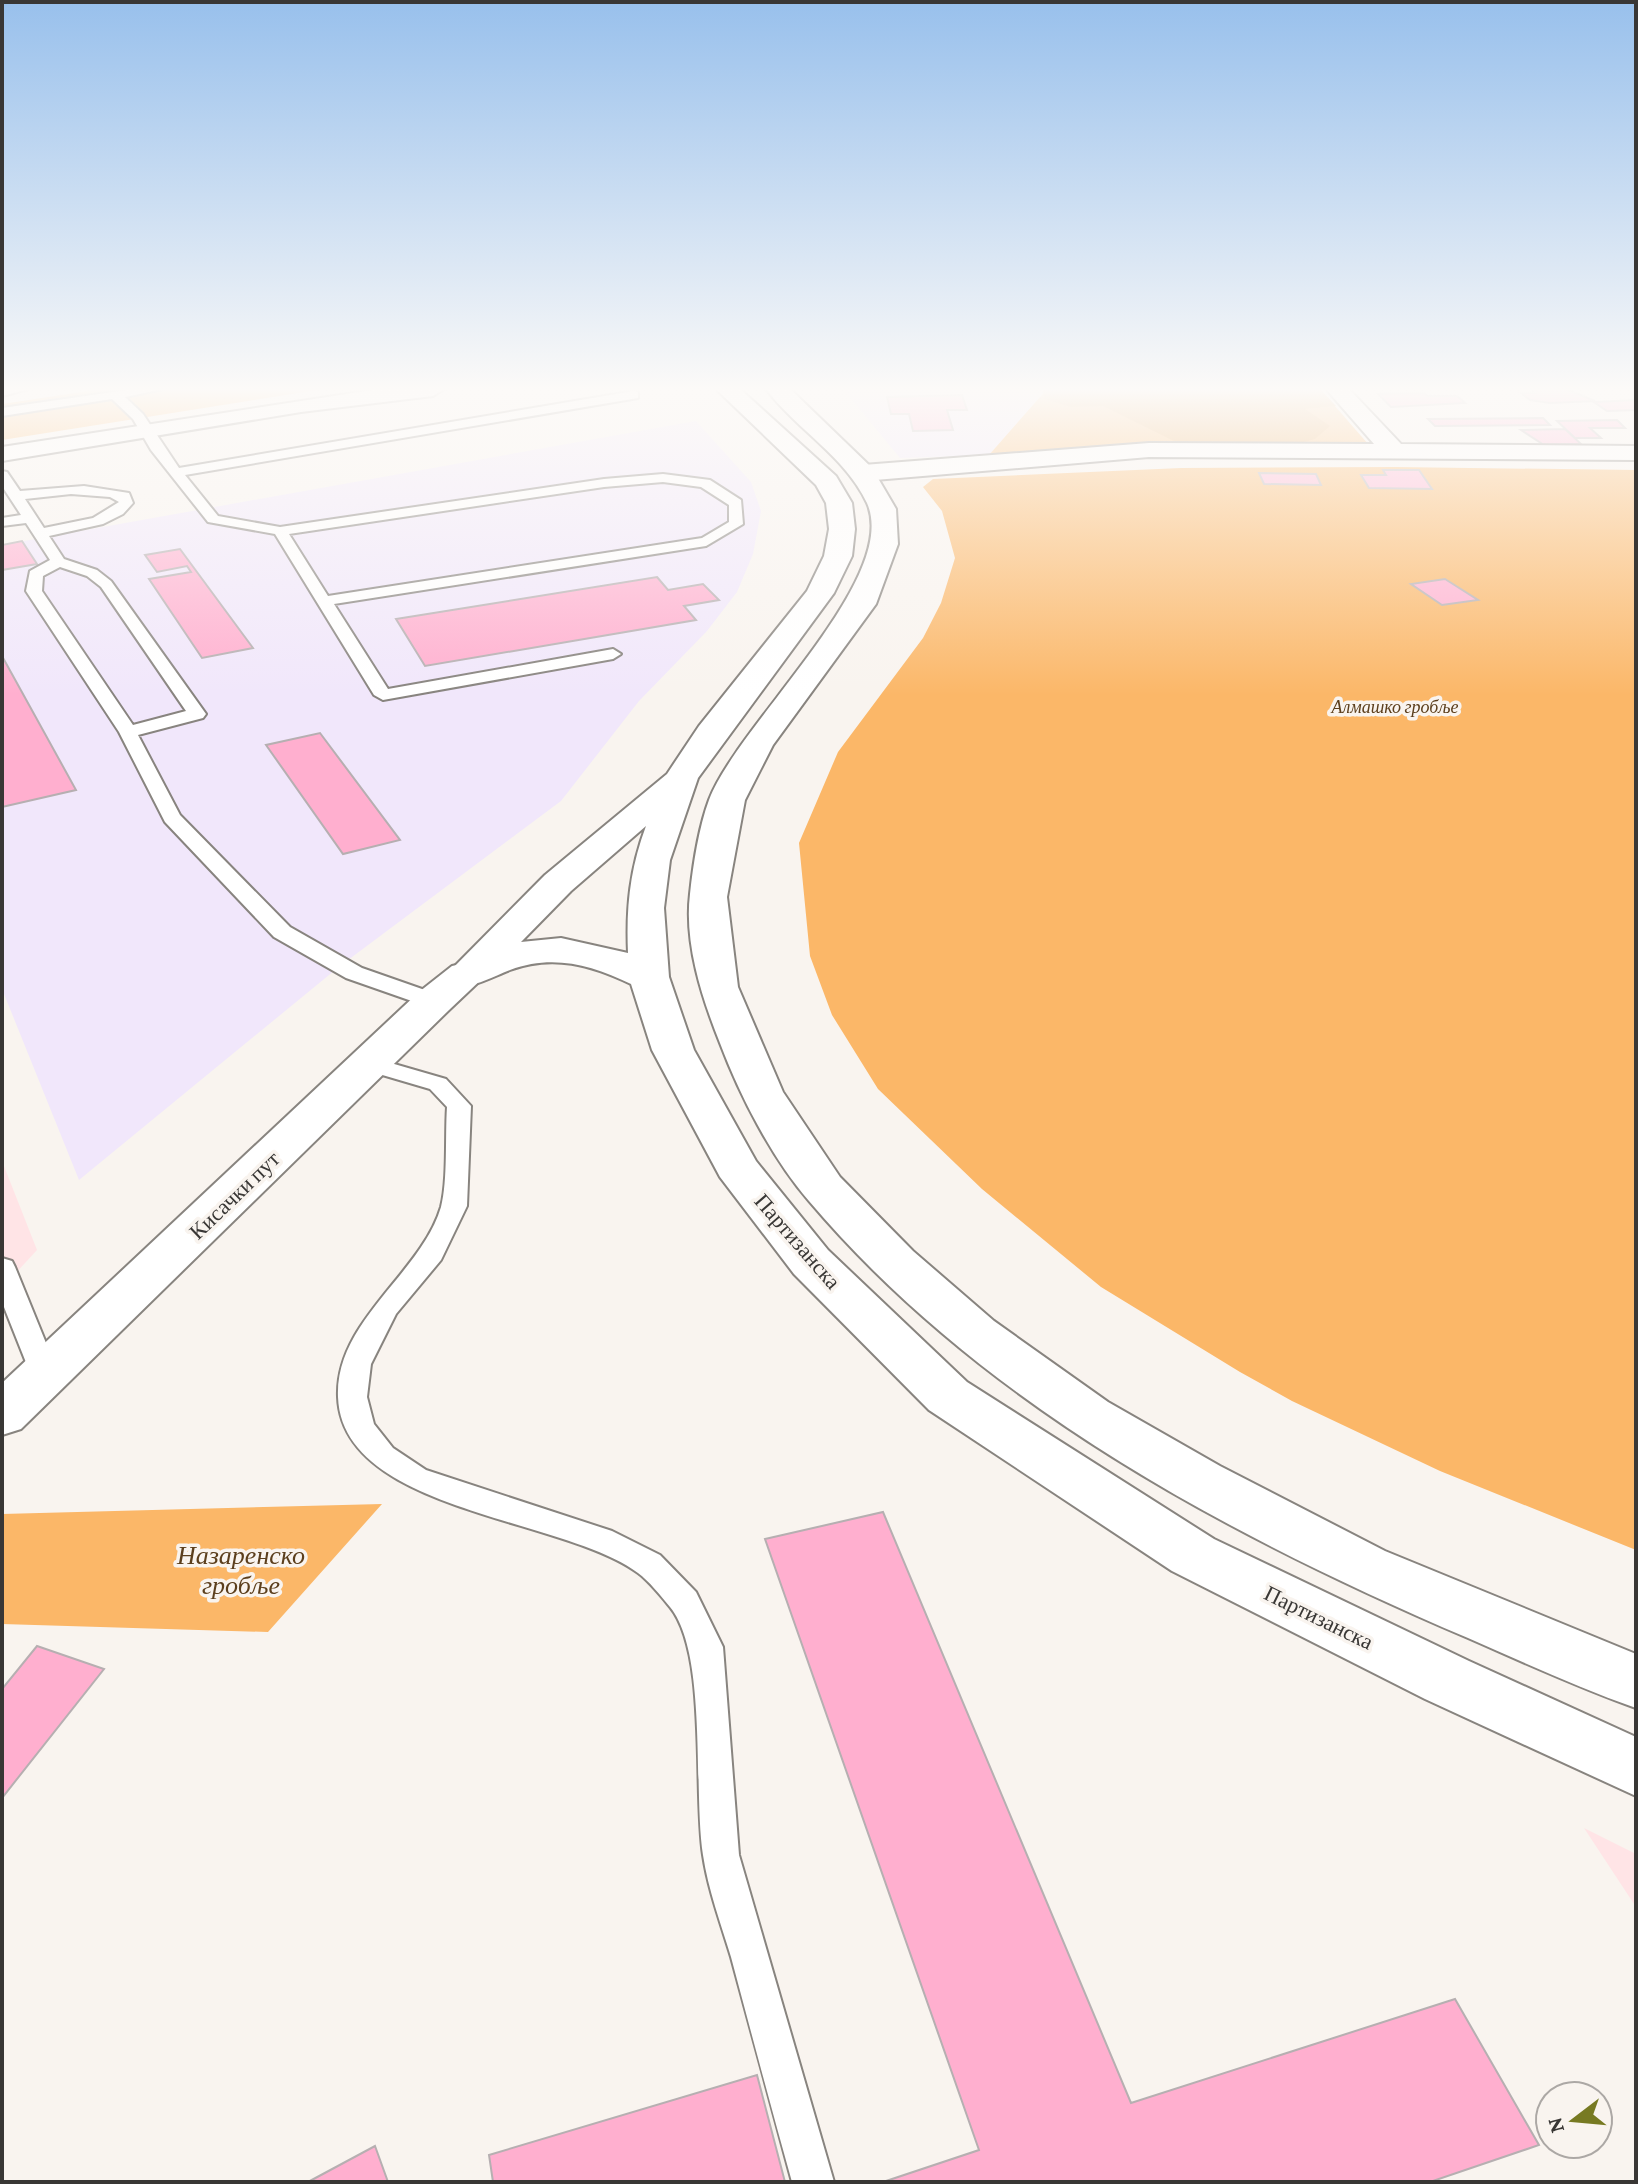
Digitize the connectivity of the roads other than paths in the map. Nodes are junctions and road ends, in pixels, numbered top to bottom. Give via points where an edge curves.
1 (63, 491) edge
2 (109, 491) edge
3 (191, 491) edge
4 (551, 491) edge
5 (717, 491) edge
6 (832, 491) edge
7 (873, 491) edge
8 (11, 495) edge
9 (2, 522) edge
10 (35, 525) junction
11 (280, 531) junction
12 (59, 562) junction
13 (324, 601) junction
14 (613, 654) dead end
15 (128, 732) junction
16 (681, 778) junction
17 (649, 977) junction
18 (450, 988) junction
19 (370, 1064) junction
20 (2, 1267) edge
21 (45, 1375) junction
22 (2, 1415) edge
23 (1636, 1682) edge
24 (1636, 1767) edge
25 (813, 2182) edge

1 - 8 lane
2 - 10 lane via 124,496 126,503 103,520
3 - 11 lane via 213,519
4 - 11 lane
5 - 13 lane via 736,503 736,524 706,542
6 - 16 main road, Партизанска via 842,529 838,556 820,593
7 - 23 main road via 883,509 884,544 873,579 861,604 757,744 727,800 708,897 718,987 761,1092 823,1188 896,1263 976,1334 1089,1416 1364,1568
8 - 10 lane
9 - 10 lane
10 - 12 lane
11 - 13 lane
12 - 15 lane via 35,574 34,591
12 - 15 lane via 92,573 106,584 197,714
13 - 14 lane via 383,695
15 - 18 lane via 172,818 282,932 354,973
16 - 17 main road, Партизанска via 652,860 645,908
16 - 18 main road, Кисачки пут via 558,883
17 - 18 main road via 581,950 507,956
17 - 24 main road, Партизанска via 673,1050 736,1167 811,1262 948,1396 1193,1555
18 - 19 main road, Кисачки пут
19 - 21 main road, Кисачки пут
19 - 25 lane via 438,1084 459,1106 458,1143 454,1206 428,1260 385,1309 357,1364 352,1397 360,1428 382,1456 415,1478 601,1540 649,1564 685,1601 706,1647 721,1855
20 - 21 lane
21 - 22 main road, Кисачки пут

